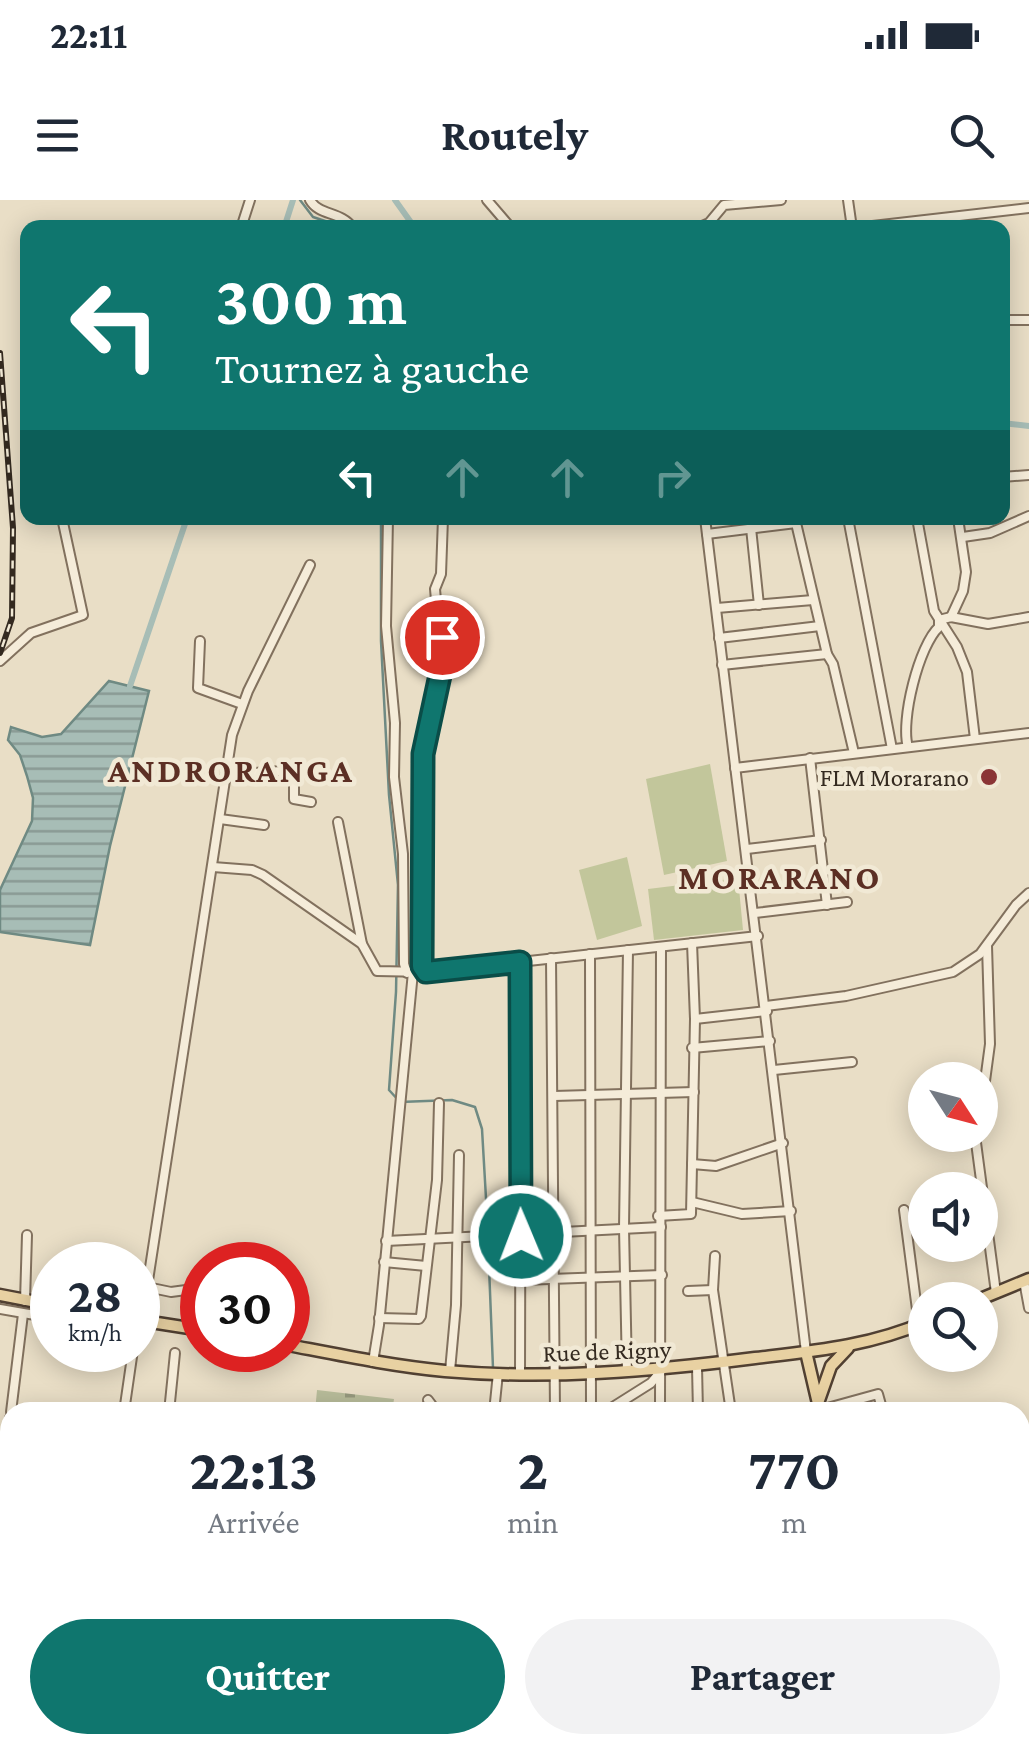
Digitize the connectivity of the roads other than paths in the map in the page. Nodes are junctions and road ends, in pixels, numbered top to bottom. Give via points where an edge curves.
1 (310, 200) edge
2 (487, 200) edge
3 (782, 200) edge
4 (1029, 208) edge
5 (345, 220) edge
6 (504, 220) edge
7 (712, 220) edge
8 (923, 220) edge
9 (64, 525) edge
10 (388, 525) edge
11 (442, 525) edge
12 (706, 525) edge
13 (778, 525) edge
14 (796, 525) edge
15 (849, 525) edge
16 (918, 525) edge
17 (960, 525) edge
18 (1008, 525) edge
19 (752, 528) junction
20 (707, 534) junction
21 (964, 537) junction
22 (310, 566) dead end
23 (813, 600) junction
24 (759, 605) junction
25 (716, 608) junction
26 (951, 617) junction
27 (1029, 617) edge
28 (939, 620) junction
29 (820, 626) junction
30 (719, 638) junction
31 (200, 640) dead end
32 (827, 654) junction
33 (0, 661) edge
34 (722, 666) junction
35 (242, 704) junction
36 (1029, 733) edge
37 (974, 739) junction
38 (908, 747) junction
39 (892, 748) junction
40 (854, 753) junction
41 (810, 758) junction
42 (735, 768) junction
43 (227, 775) junction
44 (311, 802) dead end
45 (220, 819) junction
46 (338, 822) dead end
47 (264, 825) dead end
48 (821, 840) junction
49 (747, 849) junction
50 (213, 868) junction
51 (1029, 892) edge
52 (847, 902) dead end
53 (827, 905) junction
54 (755, 913) junction
55 (758, 936) junction
56 (692, 943) junction
57 (362, 944) junction
58 (661, 946) junction
59 (986, 946) junction
60 (628, 950) junction
61 (590, 954) junction
62 (552, 958) junction
63 (520, 962) junction
64 (426, 972) junction
65 (405, 973) junction
66 (766, 1008) junction
67 (695, 1019) junction
68 (770, 1042) junction
69 (692, 1048) junction
70 (852, 1062) dead end
71 (988, 1062) edge
72 (774, 1070) junction
73 (694, 1092) junction
74 (626, 1094) junction
75 (659, 1094) junction
76 (592, 1095) junction
77 (554, 1096) junction
78 (439, 1103) dead end
79 (783, 1142) junction
80 (977, 1152) edge
81 (459, 1155) dead end
82 (692, 1164) junction
83 (692, 1202) junction
84 (904, 1210) dead end
85 (791, 1211) junction
86 (658, 1216) junction
87 (660, 1226) junction
88 (624, 1228) junction
89 (592, 1230) junction
90 (555, 1233) junction
91 (28, 1235) dead end
92 (521, 1236) junction
93 (458, 1239) junction
94 (386, 1240) junction
95 (428, 1240) junction
96 (155, 1242) edge
97 (715, 1256) dead end
98 (384, 1262) junction
99 (426, 1266) junction
100 (662, 1275) junction
101 (625, 1276) junction
102 (592, 1277) junction
103 (522, 1280) junction
104 (556, 1280) junction
105 (1026, 1280) edge
106 (915, 1282) edge
107 (995, 1282) edge
108 (713, 1290) junction
109 (688, 1291) dead end
110 (998, 1292) edge
111 (0, 1295) edge
112 (25, 1300) junction
113 (30, 1301) edge
114 (1029, 1308) edge
115 (0, 1309) edge
116 (22, 1314) junction
117 (30, 1315) edge
118 (380, 1318) junction
119 (908, 1329) edge
120 (851, 1346) junction
121 (310, 1349) edge
122 (806, 1352) junction
123 (175, 1353) dead end
124 (372, 1362) junction
125 (722, 1362) junction
126 (697, 1367) junction
127 (662, 1370) junction
128 (450, 1371) junction
129 (129, 1372) edge
130 (589, 1372) junction
131 (626, 1372) junction
132 (498, 1373) junction
133 (556, 1373) junction
134 (520, 1374) junction
135 (12, 1402) edge
136 (125, 1402) edge
137 (170, 1402) edge
138 (495, 1402) edge
139 (556, 1402) edge
140 (590, 1402) edge
141 (628, 1402) edge
142 (660, 1402) edge
143 (698, 1402) edge
144 (728, 1402) edge
145 (818, 1402) edge
146 (821, 1402) edge
147 (844, 1402) edge
148 (880, 1402) edge

1 - 5 street via 319,211
2 - 6 street
3 - 7 street via 724,205
4 - 8 street
9 - 33 street via 83,615 31,633
10 - 65 street via 386,626
11 - 64 street via 436,589 442,666 423,754
12 - 20 street
13 - 19 street
14 - 23 street
15 - 39 street
16 - 28 street
17 - 21 street
18 - 21 street
19 - 20 street
19 - 24 street
20 - 25 street
21 - 26 street via 963,591
22 - 35 street
23 - 24 street
23 - 29 street
24 - 25 street
25 - 30 street
26 - 27 street via 988,624
26 - 28 street
28 - 37 street via 967,672
28 - 38 street via 917,674 905,725
29 - 30 street
29 - 32 street
30 - 34 street
31 - 35 street via 198,688
32 - 34 street
32 - 40 street
34 - 42 street
35 - 43 street
36 - 37 street
37 - 38 street
38 - 39 street
39 - 40 street
40 - 41 street
41 - 42 street
41 - 48 street
42 - 49 street
43 - 44 street via 294,770 294,799
43 - 45 street
45 - 47 street
45 - 50 street
46 - 57 street
48 - 49 street
48 - 53 street
49 - 54 street
50 - 57 street via 262,875
50 - 96 street
51 - 59 street
52 - 53 street
53 - 54 street
54 - 55 street
55 - 56 street
55 - 66 street
56 - 58 street
56 - 67 street
57 - 65 street via 377,970
58 - 60 street
58 - 75 street
59 - 66 street via 953,972
59 - 71 street
60 - 61 street
60 - 74 street
61 - 62 street
61 - 76 street
62 - 63 street
62 - 77 street
63 - 64 street
63 - 92 street
64 - 65 street
65 - 94 street
66 - 67 street
66 - 68 street
67 - 69 street
68 - 69 street
68 - 72 street
69 - 73 street
70 - 72 street
72 - 79 street
73 - 75 street
73 - 82 street
74 - 75 street
74 - 76 street
74 - 88 street
75 - 86 street
76 - 77 street
76 - 89 street
77 - 90 street
78 - 95 street
79 - 82 street via 716,1166
79 - 85 street
80 - 107 street
81 - 93 street
82 - 83 street
83 - 85 street via 742,1214
83 - 86 street via 692,1214
84 - 106 street
85 - 122 street
86 - 87 street
87 - 88 street
87 - 100 street
88 - 89 street
88 - 101 street
89 - 90 street
89 - 102 street
90 - 92 street
90 - 104 street
91 - 112 street
92 - 93 street
92 - 103 street
93 - 95 street
93 - 128 street
94 - 95 street
94 - 98 street
95 - 99 street
97 - 108 street
98 - 99 street
98 - 118 street
99 - 118 street via 419,1319
100 - 101 street
100 - 127 street
101 - 102 street
101 - 131 street
102 - 104 street
102 - 130 street
103 - 104 street
103 - 134 street
104 - 133 street
105 - 110 main road
105 - 114 street
108 - 109 street
108 - 125 street
111 - 112 main road
112 - 113 main road
115 - 116 street
116 - 117 street
116 - 135 street
118 - 124 street
119 - 120 main road, Rue de Rigny
120 - 122 main road, Rue de Rigny
120 - 146 main road via 831,1366
121 - 124 main road, Rue de Rigny
122 - 125 main road, Rue de Rigny
122 - 145 main road
123 - 137 street
124 - 128 main road, Rue de Rigny
125 - 126 main road, Rue de Rigny
125 - 144 street
126 - 127 main road, Rue de Rigny
126 - 143 street
127 - 131 main road, Rue de Rigny
127 - 141 street
127 - 142 street
128 - 132 main road, Rue de Rigny
129 - 136 street
130 - 131 main road, Rue de Rigny
130 - 133 main road, Rue de Rigny
130 - 140 street
132 - 134 main road, Rue de Rigny
132 - 138 street
133 - 134 main road, Rue de Rigny
133 - 139 street
147 - 148 street via 878,1394

